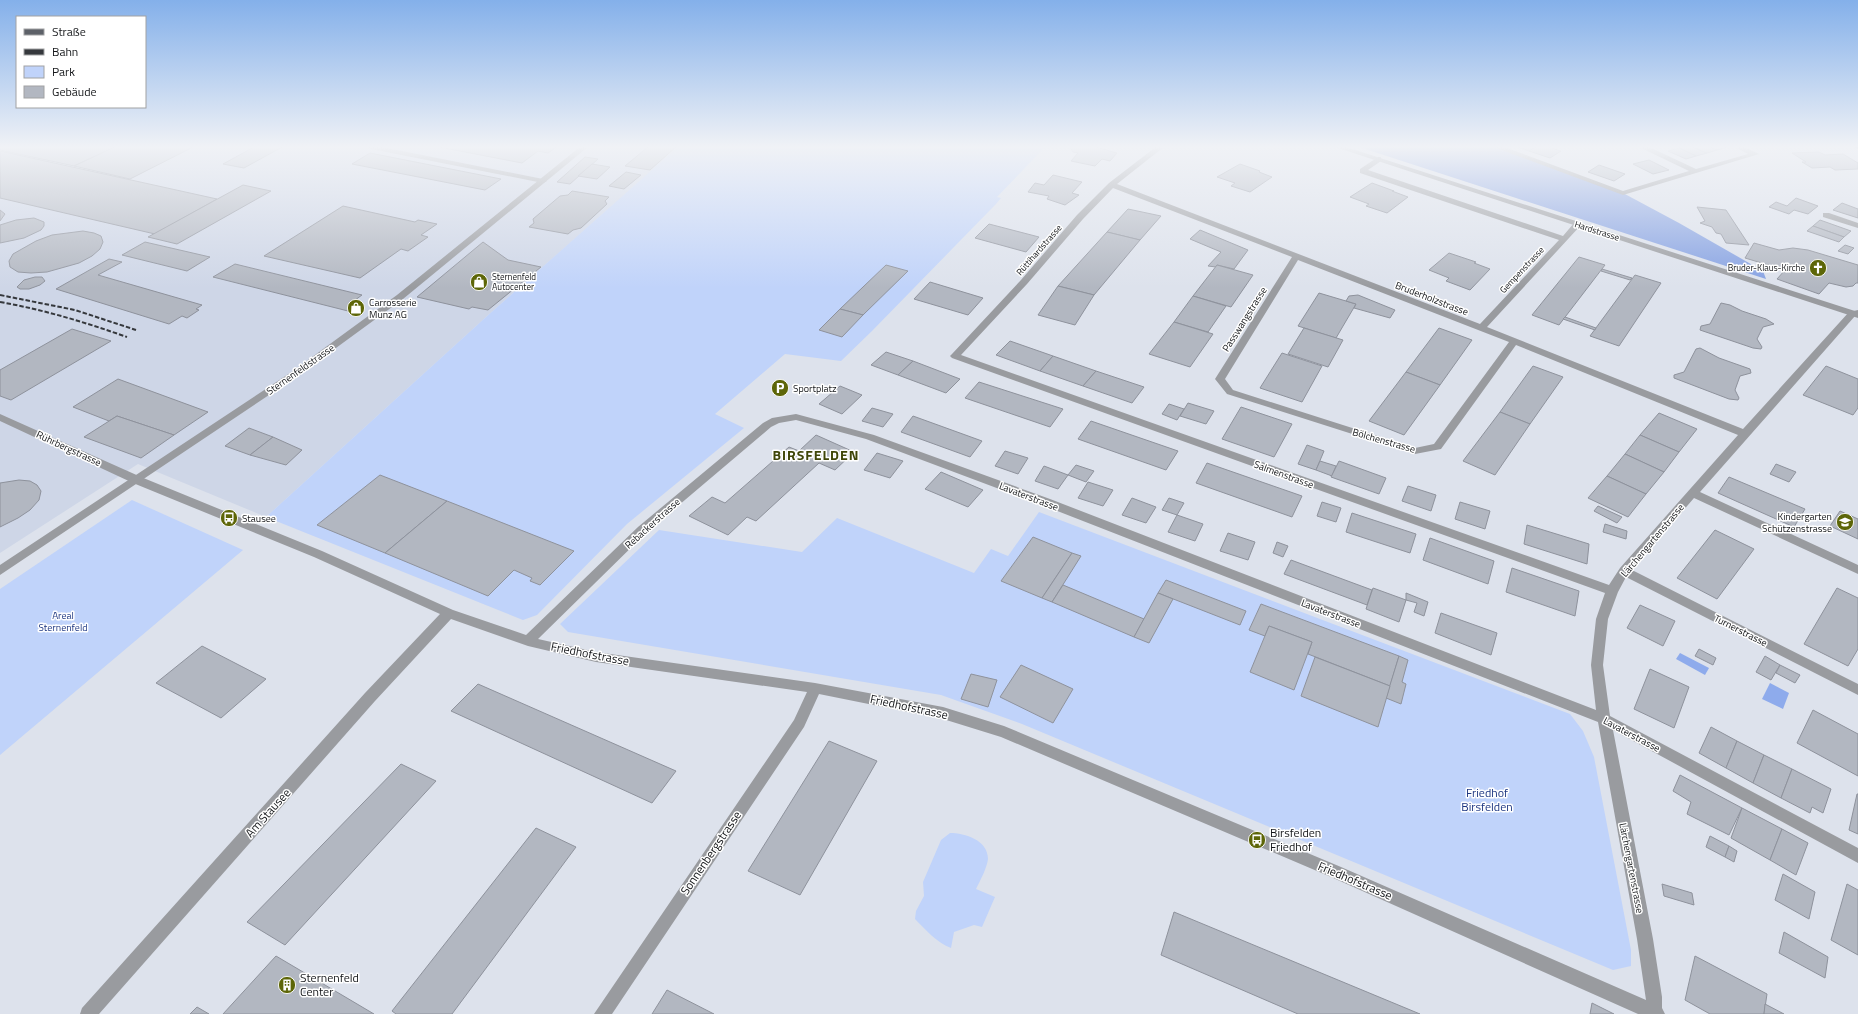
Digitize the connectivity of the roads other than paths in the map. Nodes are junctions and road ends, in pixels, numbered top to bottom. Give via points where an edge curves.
1 (528, 193) edge
2 (1104, 193) edge
3 (1133, 193) edge
4 (1430, 193) edge
5 (1481, 193) edge
6 (1826, 215) dead end
7 (1577, 225) junction
8 (1858, 226) edge
9 (1565, 238) junction
10 (1296, 257) junction
11 (1856, 314) edge
12 (1481, 328) junction
13 (1514, 342) junction
14 (955, 356) joint
15 (1230, 392) joint
16 (0, 417) edge
17 (785, 417) joint
18 (1744, 433) junction
19 (137, 480) junction
20 (1692, 493) junction
21 (1858, 570) edge
22 (0, 571) edge
23 (1624, 571) junction
24 (1612, 591) junction
25 (449, 613) junction
26 (528, 641) junction
27 (815, 688) junction
28 (1858, 690) edge
29 (1604, 719) junction
30 (1858, 856) edge
31 (1656, 1013) edge
32 (88, 1014) edge
33 (602, 1014) edge

1 - 19 street, Sternenfeldstrasse via 400,297 296,373
2 - 14 street, Rüttihardstrasse
3 - 10 street, Bruderholzstrasse
4 - 9 street
5 - 7 street, Hardstrasse
6 - 8 street
7 - 9 street, Gempenstrasse
7 - 11 street, Hardstrasse
9 - 12 street, Gempenstrasse
10 - 12 street, Bruderholzstrasse
10 - 15 street, Passwangstrasse via 1220,379
11 - 18 street, Lärchengartenstrasse
12 - 13 street, Bruderholzstrasse
13 - 15 street, Bölchenstrasse via 1437,447 1415,451
13 - 18 street, Bruderholzstrasse
14 - 24 street, Salmenstrasse
16 - 19 street, Rührbergstrasse
17 - 26 street, Rebackerstrasse via 757,433 642,530
17 - 29 street, Lavaterstrasse via 806,419 870,437
18 - 20 street, Lärchengartenstrasse
19 - 22 street, Sternenfeldstrasse
19 - 25 street, Friedhofstrasse via 318,554
20 - 21 street
20 - 23 street, Lärchengartenstrasse
23 - 24 street, Lärchengartenstrasse
23 - 28 street, Turnerstrasse
24 - 29 street, Lärchengartenstrasse via 1602,619 1598,643 1597,665
25 - 26 street, Friedhofstrasse
25 - 32 street, Am Stausee via 370,697
26 - 27 street, Friedhofstrasse via 596,657
27 - 31 street, Friedhofstrasse via 943,713 1004,732 1336,872
27 - 33 street, Sonnenbergstrasse via 799,723
29 - 30 street, Lavaterstrasse
29 - 31 street, Lärchengartenstrasse via 1646,939

